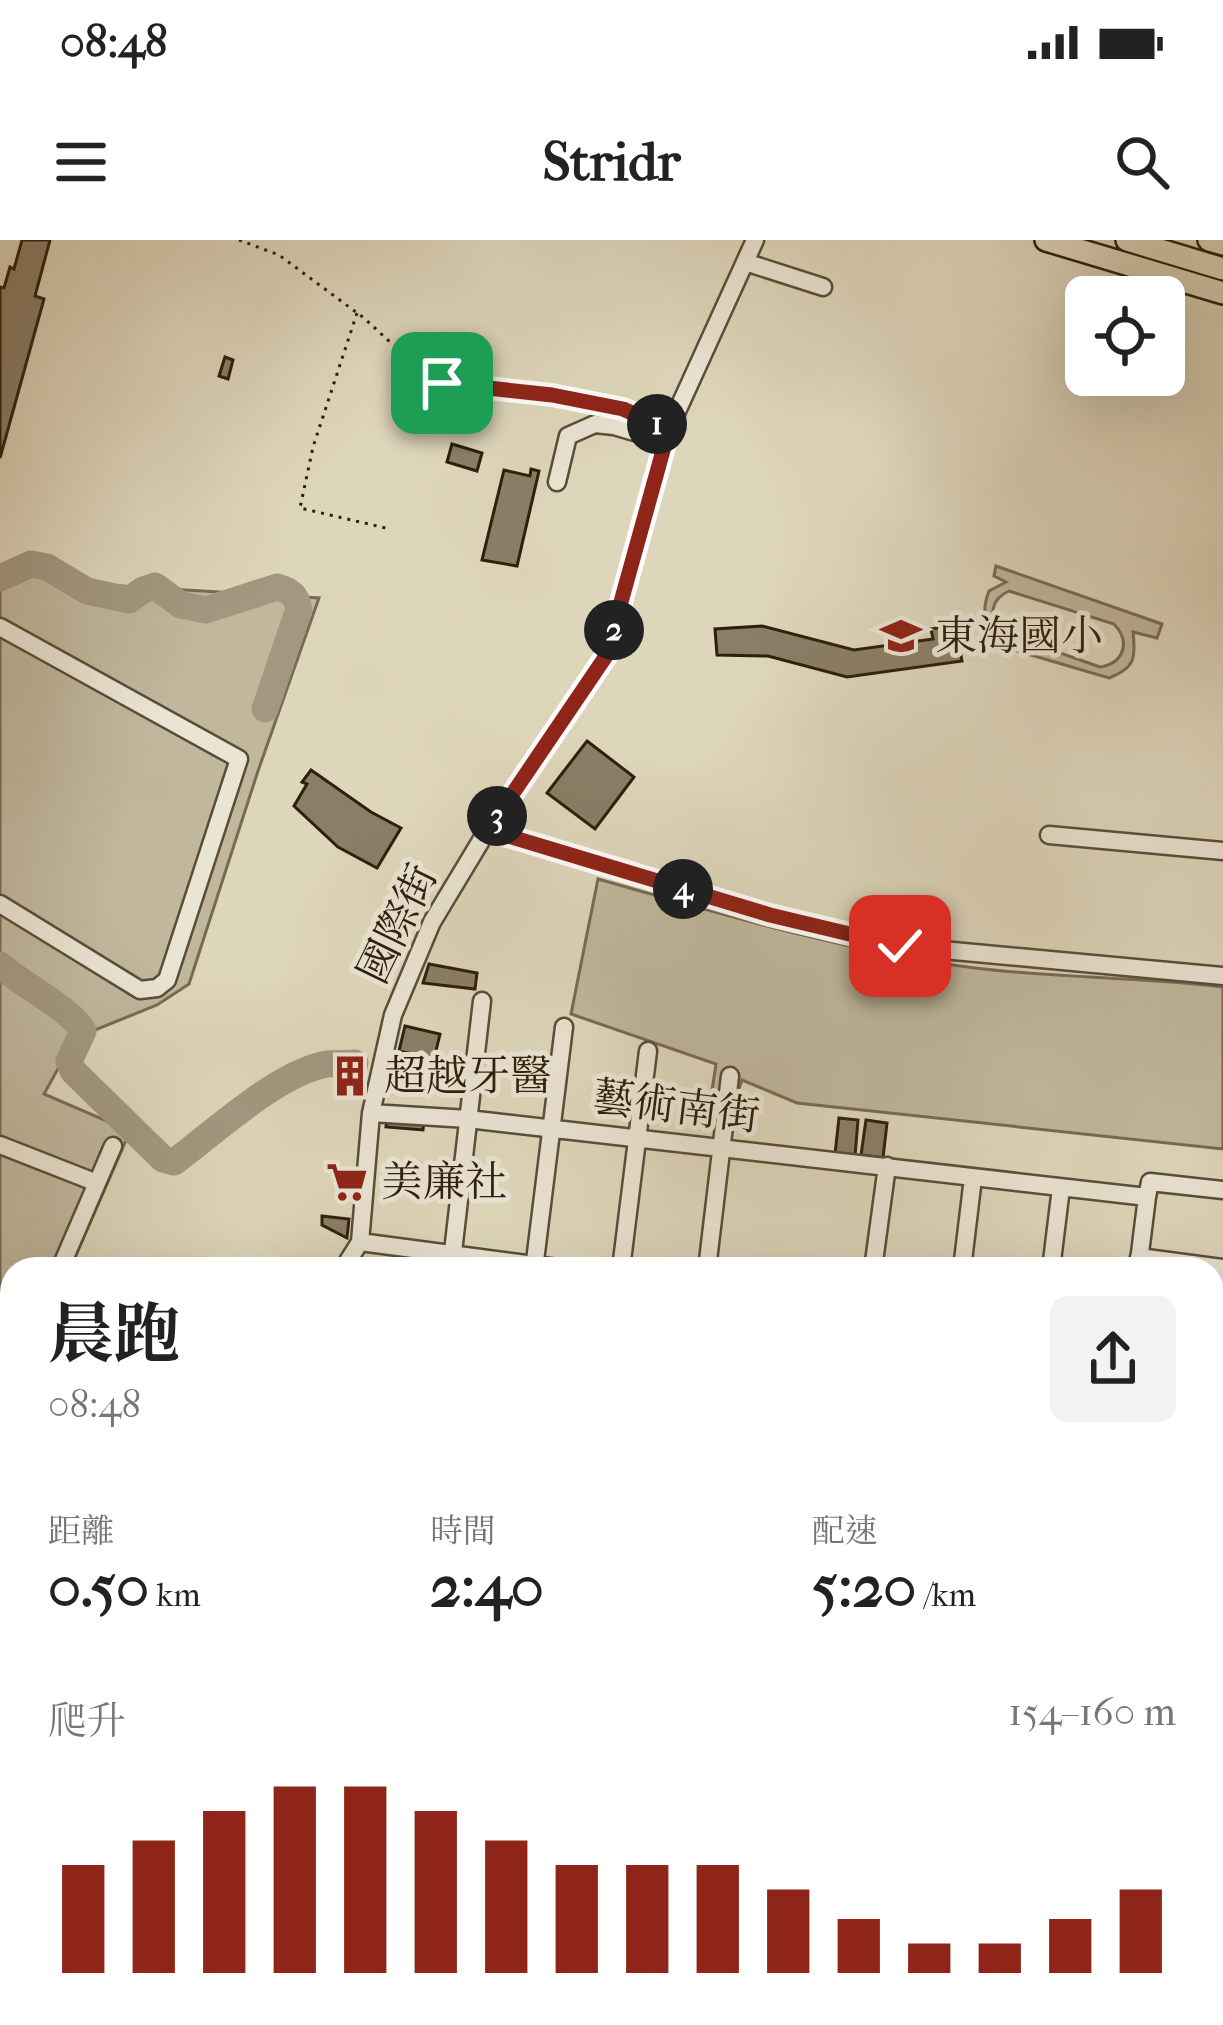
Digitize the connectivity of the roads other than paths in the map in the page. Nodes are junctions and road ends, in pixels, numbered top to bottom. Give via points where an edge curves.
1 (755, 240) edge
2 (1046, 240) edge
3 (1127, 240) edge
4 (1209, 240) edge
5 (1223, 244) edge
6 (746, 262) junction
7 (1223, 268) edge
8 (823, 287) dead end
9 (1223, 293) edge
10 (665, 441) junction
11 (557, 482) dead end
12 (0, 627) edge
13 (488, 830) junction
14 (1049, 835) dead end
15 (1223, 851) edge
16 (0, 904) edge
17 (1223, 976) edge
18 (482, 1001) dead end
19 (563, 1027) dead end
20 (648, 1051) dead end
21 (730, 1076) dead end
22 (371, 1113) junction
23 (468, 1119) junction
24 (551, 1128) junction
25 (637, 1139) junction
26 (0, 1145) edge
27 (113, 1146) dead end
28 (723, 1150) junction
29 (887, 1166) junction
30 (973, 1178) junction
31 (97, 1184) junction
32 (1061, 1188) junction
33 (1223, 1190) edge
34 (1148, 1197) junction
35 (360, 1242) junction
36 (65, 1257) edge
37 (351, 1257) edge
38 (429, 1257) edge
39 (453, 1257) edge
40 (535, 1257) edge
41 (622, 1257) edge
42 (709, 1257) edge
43 (875, 1257) edge
44 (963, 1257) edge
45 (1052, 1257) edge
46 (1139, 1257) edge

1 - 6 street, 國際街
2 - 9 main road
3 - 7 main road
4 - 5 main road
6 - 8 street
6 - 10 street, 國際街
10 - 11 street via 595,424 568,436
10 - 13 street, 國際街 via 606,656
12 - 16 street via 239,759 157,988 140,990
13 - 17 street via 900,946
13 - 22 street, 國際街 via 432,922 393,1015
14 - 15 street
18 - 23 street
19 - 24 street
20 - 25 street
21 - 28 street
22 - 23 street, 藝術南街
22 - 35 street, 國際街
23 - 24 street, 藝術南街
23 - 39 street
24 - 25 street, 藝術南街
24 - 40 street
25 - 28 street, 藝術南街
25 - 41 street
26 - 31 street
27 - 31 street
28 - 29 street, 藝術南街
28 - 42 street
29 - 30 street, 藝術南街
29 - 43 street
30 - 32 street, 藝術南街
30 - 44 street
31 - 36 street
32 - 34 street, 藝術南街
32 - 45 street
33 - 34 street, 藝術南街 via 1150,1182
34 - 46 street
35 - 37 street, 國際街
35 - 38 street

